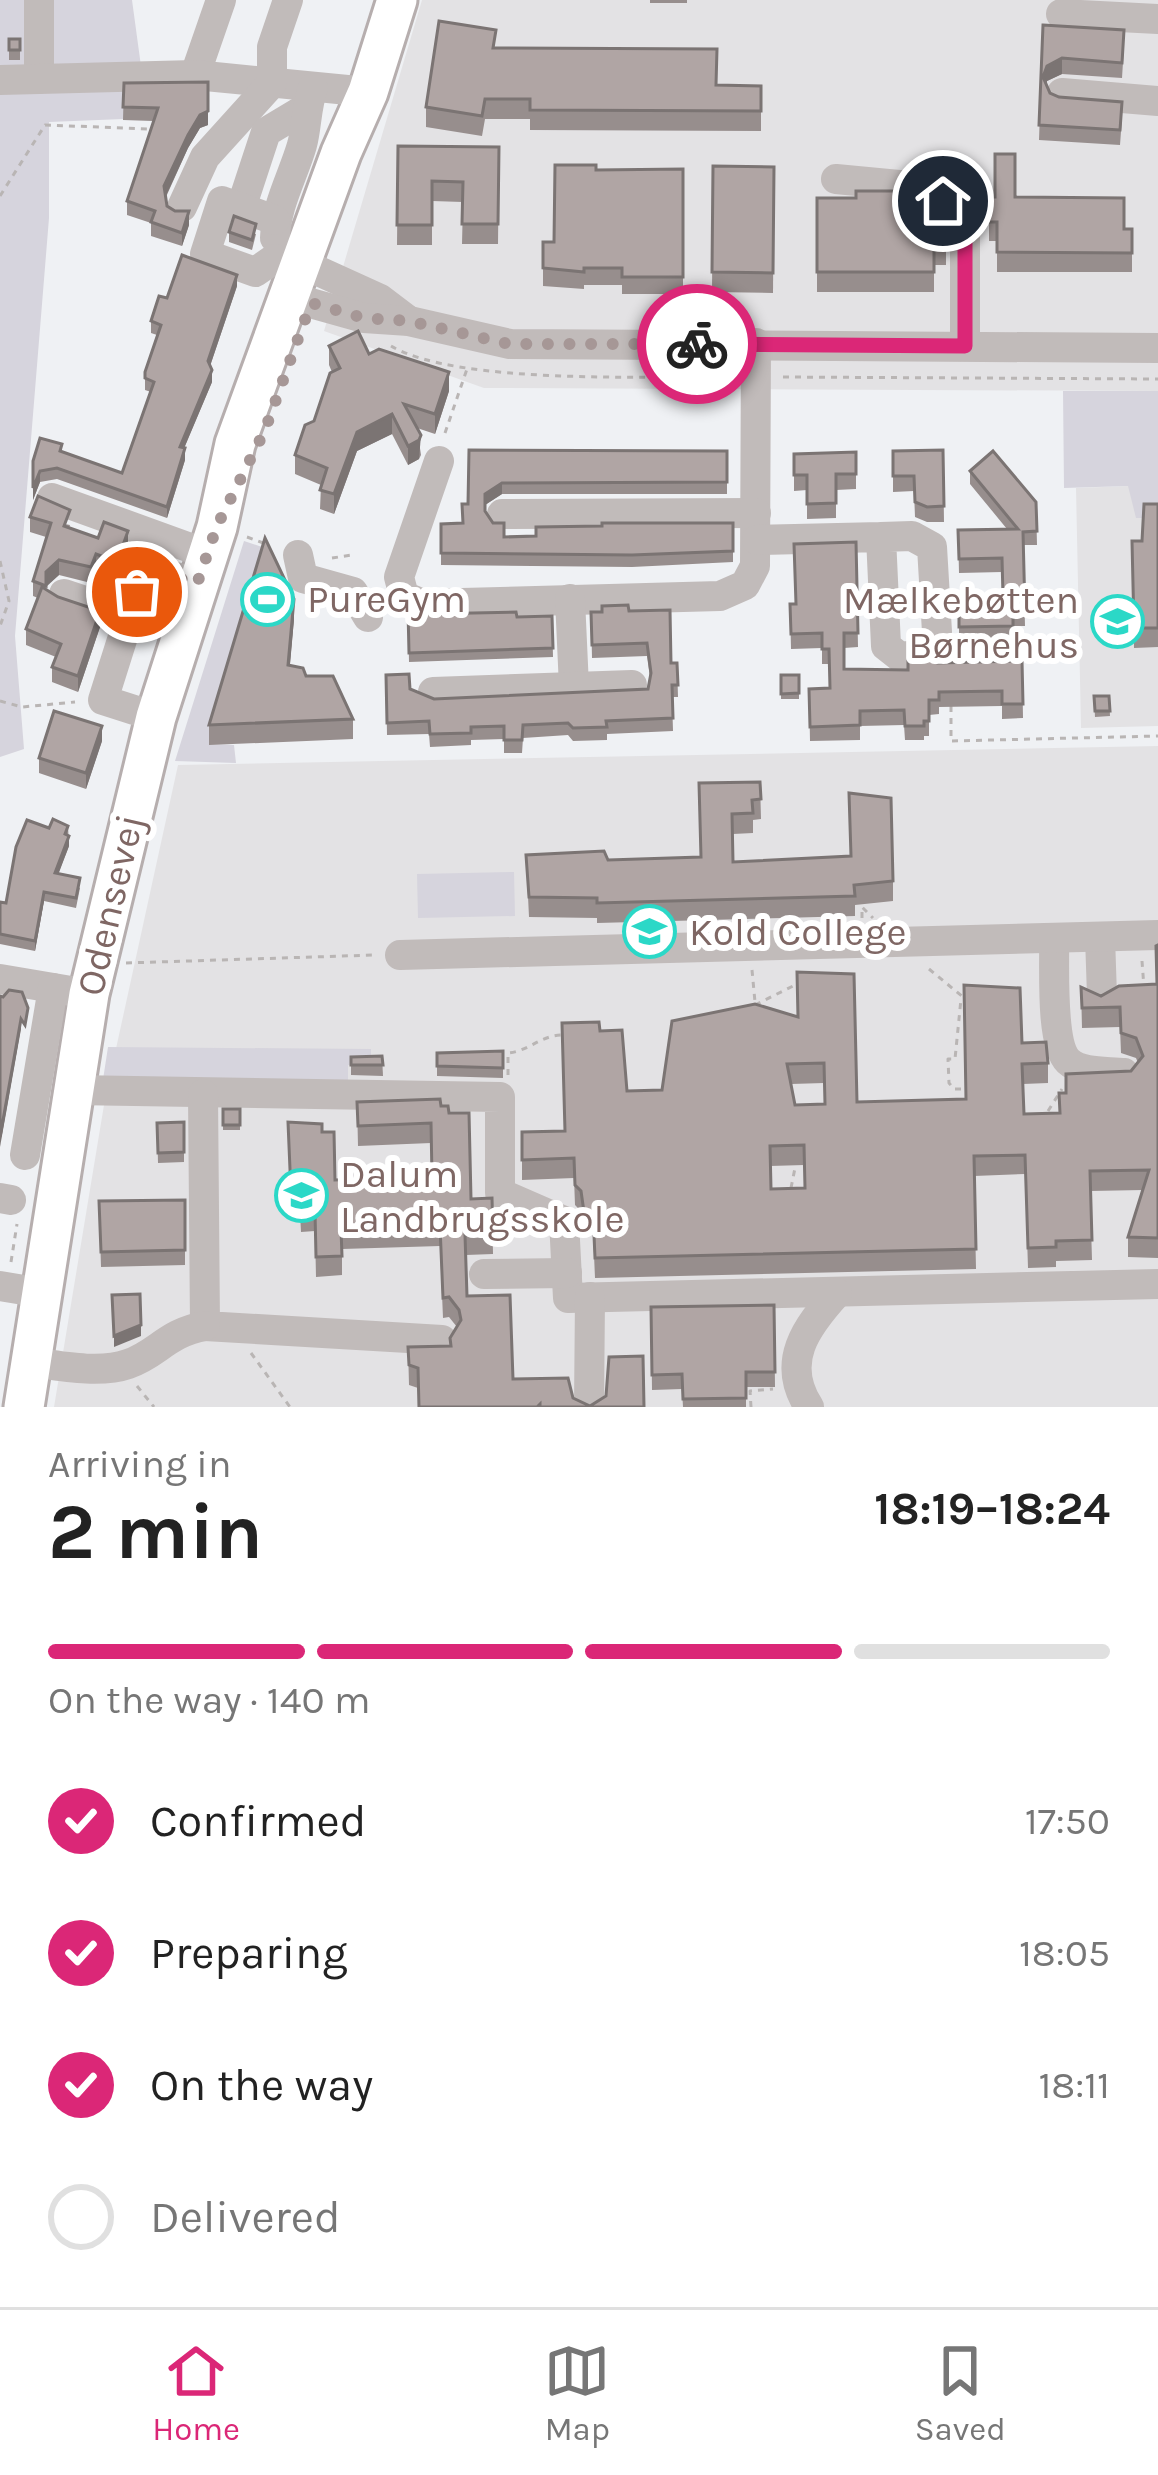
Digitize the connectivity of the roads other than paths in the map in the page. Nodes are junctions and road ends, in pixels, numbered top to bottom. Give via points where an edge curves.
1 (39, 0) edge
2 (221, 0) edge
3 (289, 0) edge
4 (397, 0) edge
5 (1061, 14) dead end
6 (1158, 19) edge
7 (195, 75) junction
8 (39, 79) junction
9 (0, 80) edge
10 (272, 83) junction
11 (368, 92) junction
12 (1062, 93) edge
13 (310, 98) junction
14 (1158, 101) edge
15 (836, 179) dead end
16 (182, 207) edge
17 (241, 208) junction
18 (275, 220) junction
19 (299, 279) junction
20 (756, 343) junction
21 (965, 346) junction
22 (1158, 348) edge
23 (439, 461) road end
24 (52, 498) edge
25 (502, 514) dead end
26 (757, 527) junction
27 (881, 537) dead end
28 (207, 555) junction
29 (298, 555) dead end
30 (64, 594) edge
31 (404, 596) junction
32 (570, 599) junction
33 (130, 616) junction
34 (632, 685) edge
35 (574, 687) junction
36 (433, 692) dead end
37 (156, 717) junction
38 (1149, 935) edge
39 (1100, 937) junction
40 (1054, 938) junction
41 (400, 955) road end
42 (0, 979) edge
43 (79, 982) junction
44 (1102, 997) edge
45 (1124, 1073) edge
46 (73, 1090) junction
47 (203, 1094) junction
48 (25, 1155) dead end
49 (567, 1273) junction
50 (484, 1274) dead end
51 (1158, 1284) edge
52 (16, 1288) edge
53 (837, 1293) junction
54 (590, 1298) junction
55 (206, 1326) junction
56 (442, 1340) dead end
57 (31, 1362) junction
58 (804, 1396) edge
59 (24, 1407) edge
60 (589, 1407) edge

1 - 8 street
2 - 7 street
3 - 10 street via 272,46
4 - 11 main road, Odensevej
5 - 6 street
7 - 8 street
7 - 10 street
8 - 9 street
10 - 13 street
10 - 16 street via 205,157
11 - 13 street
11 - 19 main road, Odensevej
12 - 14 street
13 - 17 street via 266,132
13 - 18 street
15 - 21 street via 920,187 965,216
17 - 18 street
17 - 19 street via 222,201 205,254
18 - 19 street
19 - 20 street via 364,318 509,344
19 - 28 main road, Odensevej via 265,430
20 - 21 street
20 - 26 street
21 - 22 street
23 - 31 street via 399,577
24 - 28 street
25 - 26 street
26 - 27 street
26 - 32 street via 745,585 720,596
28 - 33 street via 145,567
28 - 37 main road, Odensevej
29 - 31 street via 303,578 353,592 372,624
30 - 33 street
31 - 32 street via 423,604
32 - 35 street
33 - 37 street via 103,700
34 - 35 street
35 - 36 street
37 - 43 main road, Odensevej
38 - 39 street
39 - 40 street
39 - 44 street
40 - 41 street
40 - 45 street via 1058,1040 1066,1059 1082,1070
42 - 43 street
43 - 46 main road, Odensevej
43 - 48 street
46 - 47 street
46 - 52 main road, Odensevej
47 - 49 street via 500,1097 500,1192 564,1221
47 - 55 street
49 - 50 street
49 - 54 street via 568,1298
51 - 53 street
52 - 57 main road, Odensevej
53 - 54 street
53 - 58 street via 801,1339 795,1366
54 - 60 street
55 - 56 street
55 - 57 street via 180,1330 129,1364
57 - 59 main road, Odensevej

